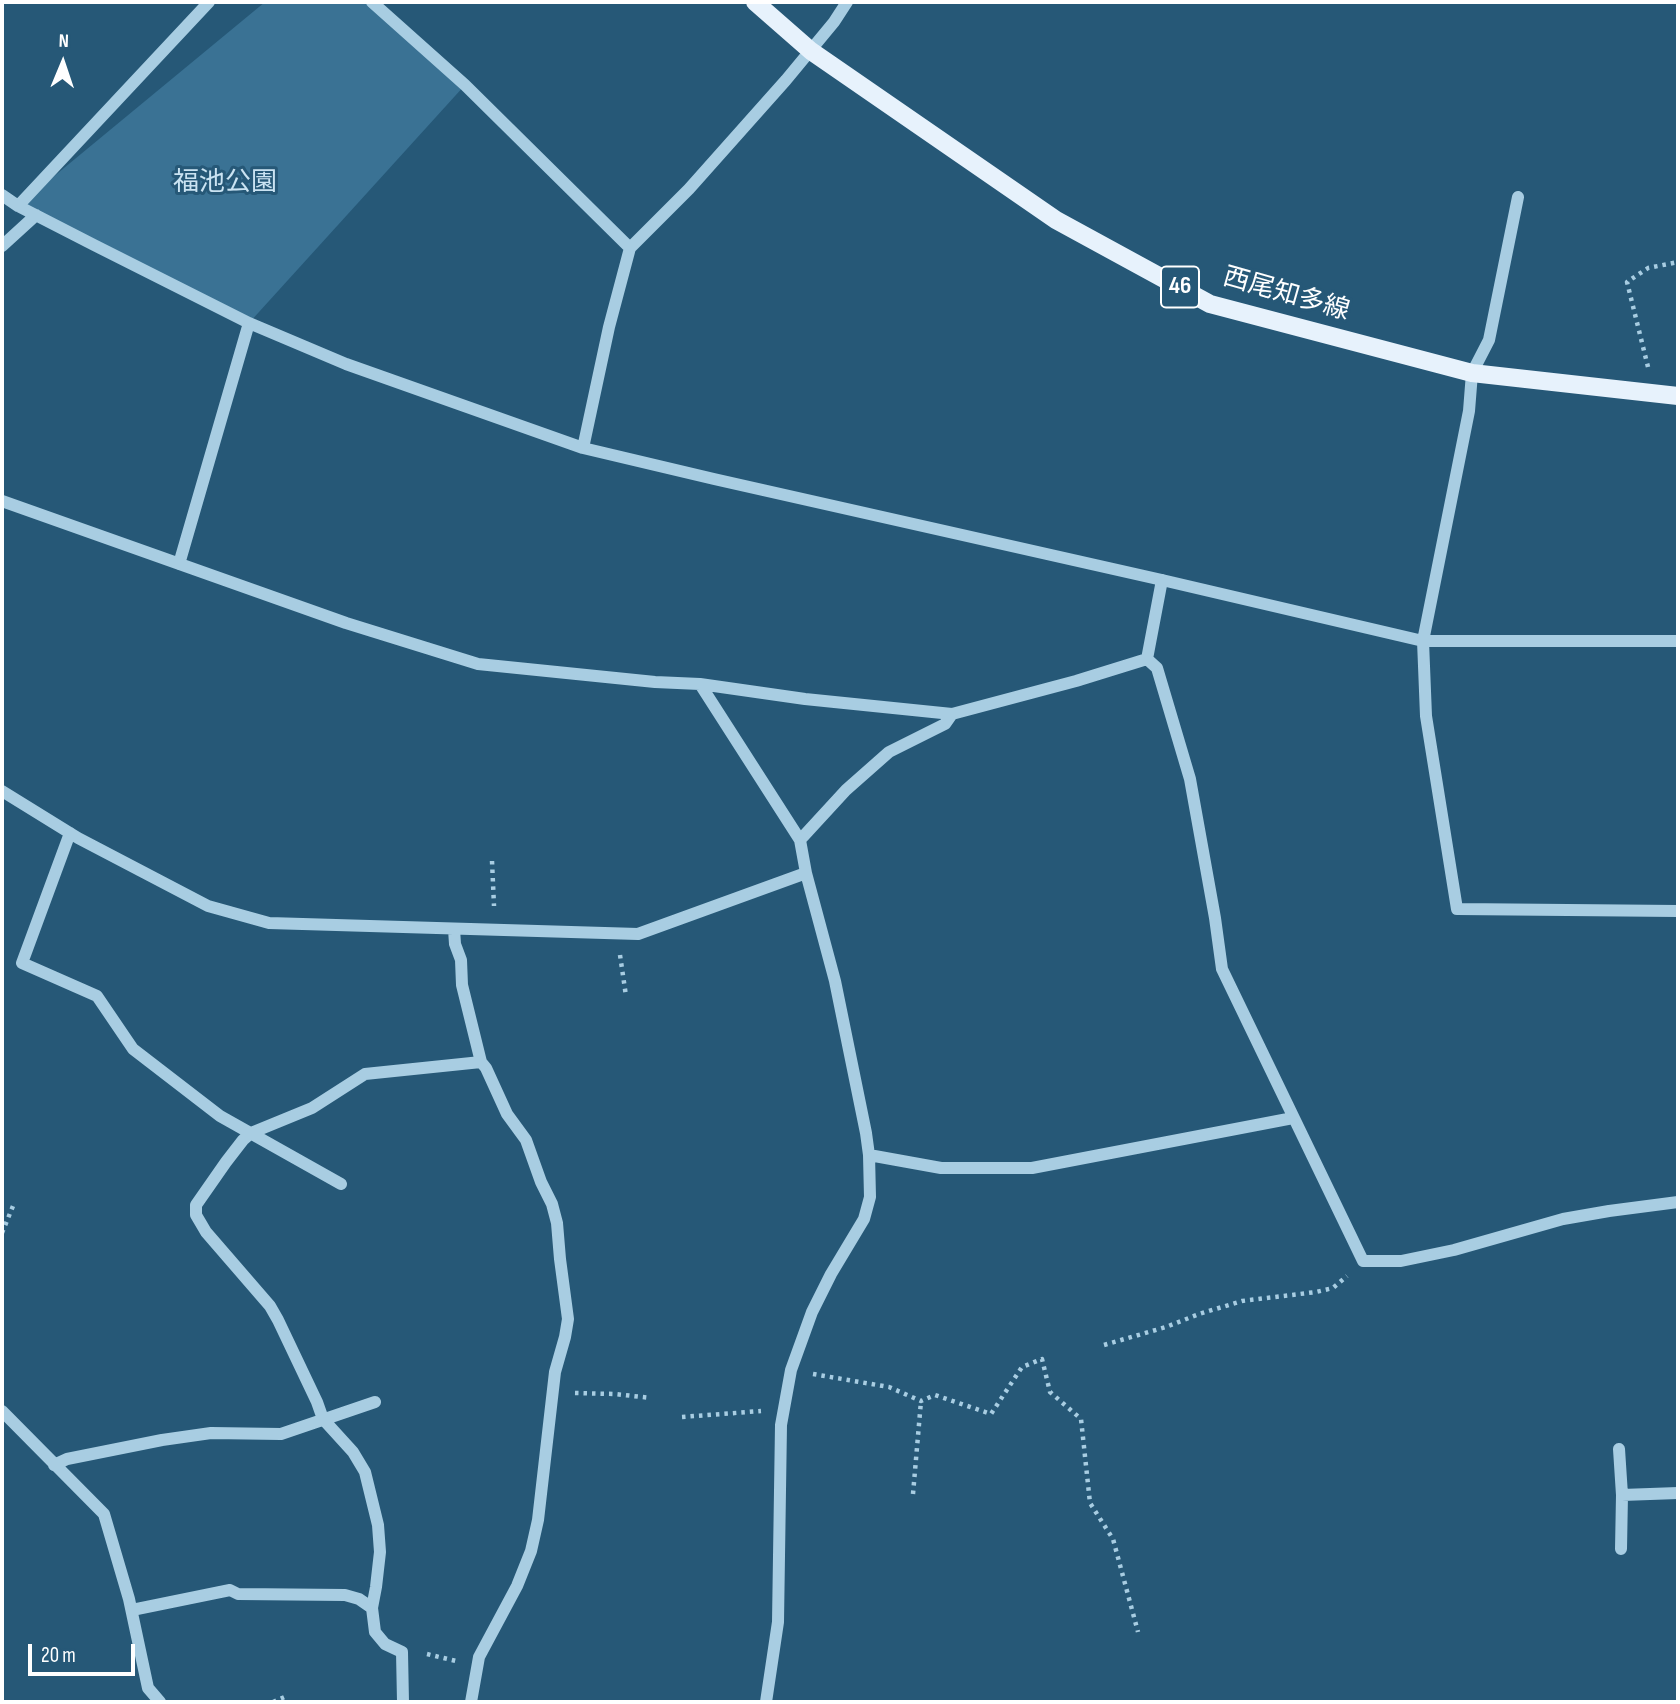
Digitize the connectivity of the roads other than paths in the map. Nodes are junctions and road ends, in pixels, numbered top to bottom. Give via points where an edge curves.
1 (209, 2) edge
2 (372, 2) edge
3 (755, 2) edge
4 (847, 2) edge
5 (811, 51) junction
6 (2, 195) edge
7 (1518, 197) dead end
8 (18, 206) junction
9 (36, 215) junction
10 (2, 246) edge
11 (630, 248) junction
12 (250, 323) junction
13 (1472, 373) junction
14 (1678, 396) edge
15 (583, 448) junction
16 (2, 501) edge
17 (179, 564) junction
18 (1162, 580) junction
19 (1423, 641) junction
20 (1678, 641) edge
21 (1147, 659) junction
22 (700, 684) junction
23 (952, 714) junction
24 (2, 791) edge
25 (70, 833) junction
26 (800, 840) junction
27 (806, 873) junction
28 (1678, 911) edge
29 (454, 929) junction
30 (481, 1062) junction
31 (1293, 1118) junction
32 (251, 1133) junction
33 (869, 1155) junction
34 (341, 1184) dead end
35 (1678, 1202) edge
36 (375, 1402) dead end
37 (2, 1411) edge
38 (323, 1419) junction
39 (1619, 1449) dead end
40 (54, 1465) junction
41 (1678, 1493) edge
42 (1622, 1495) junction
43 (1621, 1549) dead end
44 (372, 1608) junction
45 (132, 1611) junction
46 (160, 1702) edge
47 (402, 1702) edge
48 (471, 1702) edge
49 (766, 1702) edge

1 - 8 street
2 - 11 street via 465,85
3 - 5 main road, 西尾知多線 / 46
4 - 5 street
5 - 11 street via 689,189
5 - 13 main road, 西尾知多線 / 46 via 1056,220 1210,304
6 - 8 street
7 - 13 street via 1489,340
8 - 9 street
9 - 10 street
9 - 12 street
11 - 15 street
12 - 15 street via 346,364
12 - 17 street
13 - 14 main road, 西尾知多線 / 46
13 - 19 street via 1469,411
15 - 18 street
16 - 17 street
17 - 22 street via 478,664
18 - 19 street
18 - 21 street
19 - 20 street
19 - 28 street via 1426,716 1457,909
21 - 23 street
21 - 31 street via 1157,668 1190,779 1222,970
22 - 23 street
22 - 26 street
23 - 26 street via 945,724 889,752
24 - 25 street
25 - 29 street via 208,906 269,923
25 - 32 street via 22,963 97,996 133,1049 220,1116
26 - 27 street
27 - 29 street via 638,934
27 - 33 street via 835,981
29 - 30 street
30 - 32 street via 365,1074 312,1108
30 - 48 street via 526,1140 552,1203 568,1319 555,1372 531,1551 479,1657
31 - 33 street via 1032,1168 941,1168
31 - 35 street via 1363,1261 1401,1261 1563,1219
32 - 34 street
32 - 38 street via 196,1205 196,1215 270,1306
33 - 49 street via 870,1197 864,1219 811,1312 791,1370 781,1425 778,1622
36 - 38 street
37 - 40 street
38 - 40 street via 281,1434 211,1433
38 - 44 street via 353,1452 372,1497 380,1552
39 - 42 street
40 - 45 street via 104,1514
41 - 42 street
42 - 43 street
44 - 45 street via 345,1595 238,1594 230,1590
44 - 47 street via 375,1632 385,1644 402,1652
45 - 46 street via 148,1688

